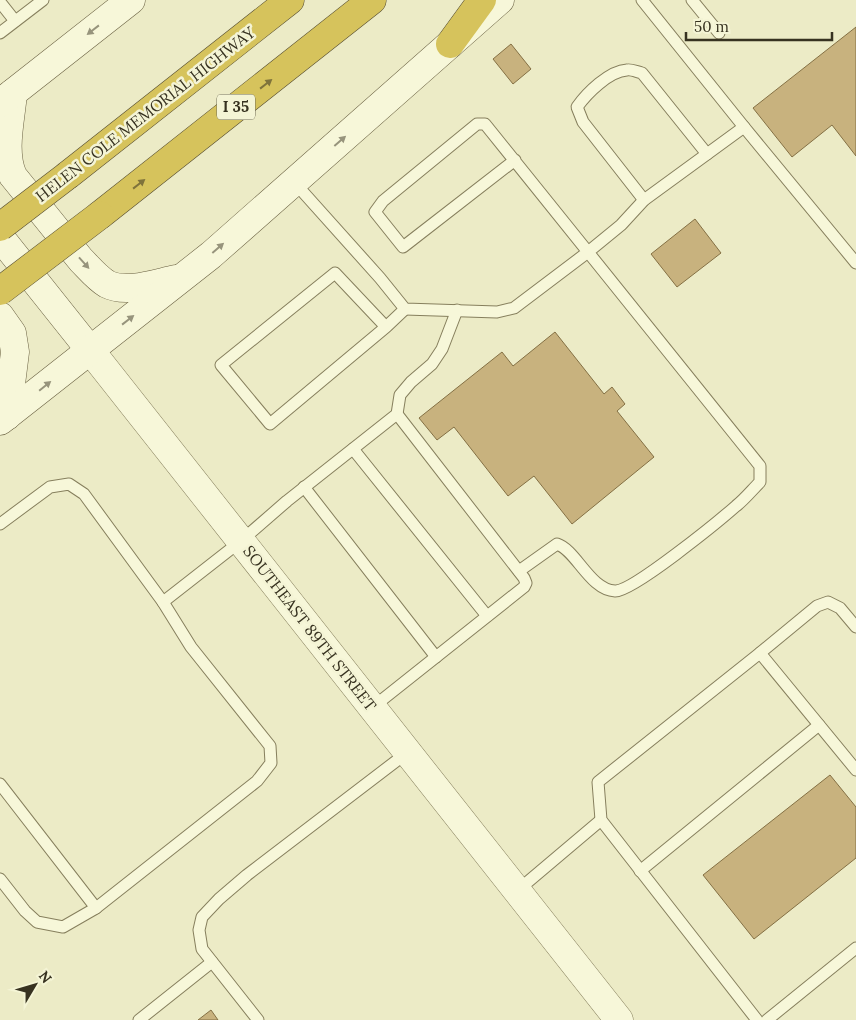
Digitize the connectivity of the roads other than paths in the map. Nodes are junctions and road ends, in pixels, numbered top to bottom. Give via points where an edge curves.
1 (43, 0) edge
2 (131, 0) edge
3 (290, 0) edge
4 (372, 0) edge
5 (482, 0) edge
6 (500, 0) edge
7 (642, 0) edge
8 (692, 0) edge
9 (0, 2) edge
10 (15, 21) junction
11 (0, 33) edge
12 (720, 33) dead end
13 (450, 44) junction
14 (7, 98) edge
15 (744, 127) junction
16 (707, 154) junction
17 (514, 160) junction
18 (294, 182) junction
19 (644, 200) junction
20 (0, 227) edge
21 (0, 237) edge
22 (588, 252) junction
23 (856, 263) edge
24 (180, 279) junction
25 (0, 291) edge
26 (405, 309) junction
27 (457, 310) junction
28 (0, 316) edge
29 (386, 327) junction
30 (90, 350) junction
31 (398, 414) junction
32 (3, 419) edge
33 (353, 449) junction
34 (304, 487) junction
35 (0, 524) edge
36 (241, 541) junction
37 (519, 571) junction
38 (162, 602) junction
39 (487, 616) junction
40 (856, 628) edge
41 (760, 654) junction
42 (436, 656) junction
43 (373, 707) junction
44 (819, 725) junction
45 (408, 752) junction
46 (856, 770) edge
47 (0, 784) edge
48 (601, 820) junction
49 (640, 870) junction
50 (0, 879) edge
51 (517, 890) junction
52 (96, 908) junction
53 (856, 948) edge
54 (212, 962) junction
55 (139, 1020) edge
56 (258, 1020) edge
57 (619, 1020) edge
58 (757, 1020) edge
59 (767, 1020) edge

1 - 10 lane
2 -> 14 main road
3 - 20 highway, HELEN COLE MEMORIAL HIGHWAY, bridge
25 -> 4 highway, I 35, bridge
5 - 13 highway
6 - 13 main road
7 - 15 lane
8 - 12 lane
9 - 10 lane
10 - 11 lane
18 -> 13 main road
14 -> 24 main road via 13,176 93,273 109,285 124,288
15 - 16 lane
15 - 23 lane
16 - 19 lane
16 - 19 lane via 642,73 628,69 614,73 585,95 577,107 583,122
17 - 17 lane via 485,124 476,124 375,212 403,248
17 - 22 lane
24 -> 18 main road
18 - 26 lane
19 - 22 lane via 621,225
21 - 30 main road, SOUTHEAST 89TH STREET
22 - 27 lane via 514,308 497,312
22 - 37 lane via 760,466 760,482 716,523 632,586 615,591 603,587 563,546 556,544
30 -> 24 main road
26 - 27 lane
26 - 29 lane
27 - 31 lane via 442,349 432,364 400,395
28 - 32 main road via 12,333 15,352
29 - 29 lane via 336,273 221,365 270,424
32 -> 30 main road
30 - 36 main road, SOUTHEAST 89TH STREET
31 - 33 lane
31 - 37 lane
33 - 34 lane
33 - 39 lane
34 - 36 lane
34 - 42 lane
35 - 38 lane via 50,488 69,484 84,494
36 - 38 lane
36 - 43 main road, SOUTHEAST 89TH STREET
37 - 39 lane via 526,583 524,587
38 - 52 lane via 191,647 270,746 271,763 257,781
39 - 42 lane
40 - 41 lane via 840,608 828,602 817,606
41 - 44 lane
41 - 48 lane via 598,782
42 - 43 lane
43 - 45 main road, SOUTHEAST 89TH STREET
44 - 46 lane
44 - 49 lane
45 - 51 main road, SOUTHEAST 89TH STREET
45 - 54 lane via 247,876 202,917 199,930 202,950
47 - 52 lane
48 - 49 lane
48 - 51 lane
49 - 58 lane
50 - 52 lane via 37,922 63,927
51 - 57 main road, SOUTHEAST 89TH STREET
53 - 59 lane
54 - 55 lane
54 - 56 lane

